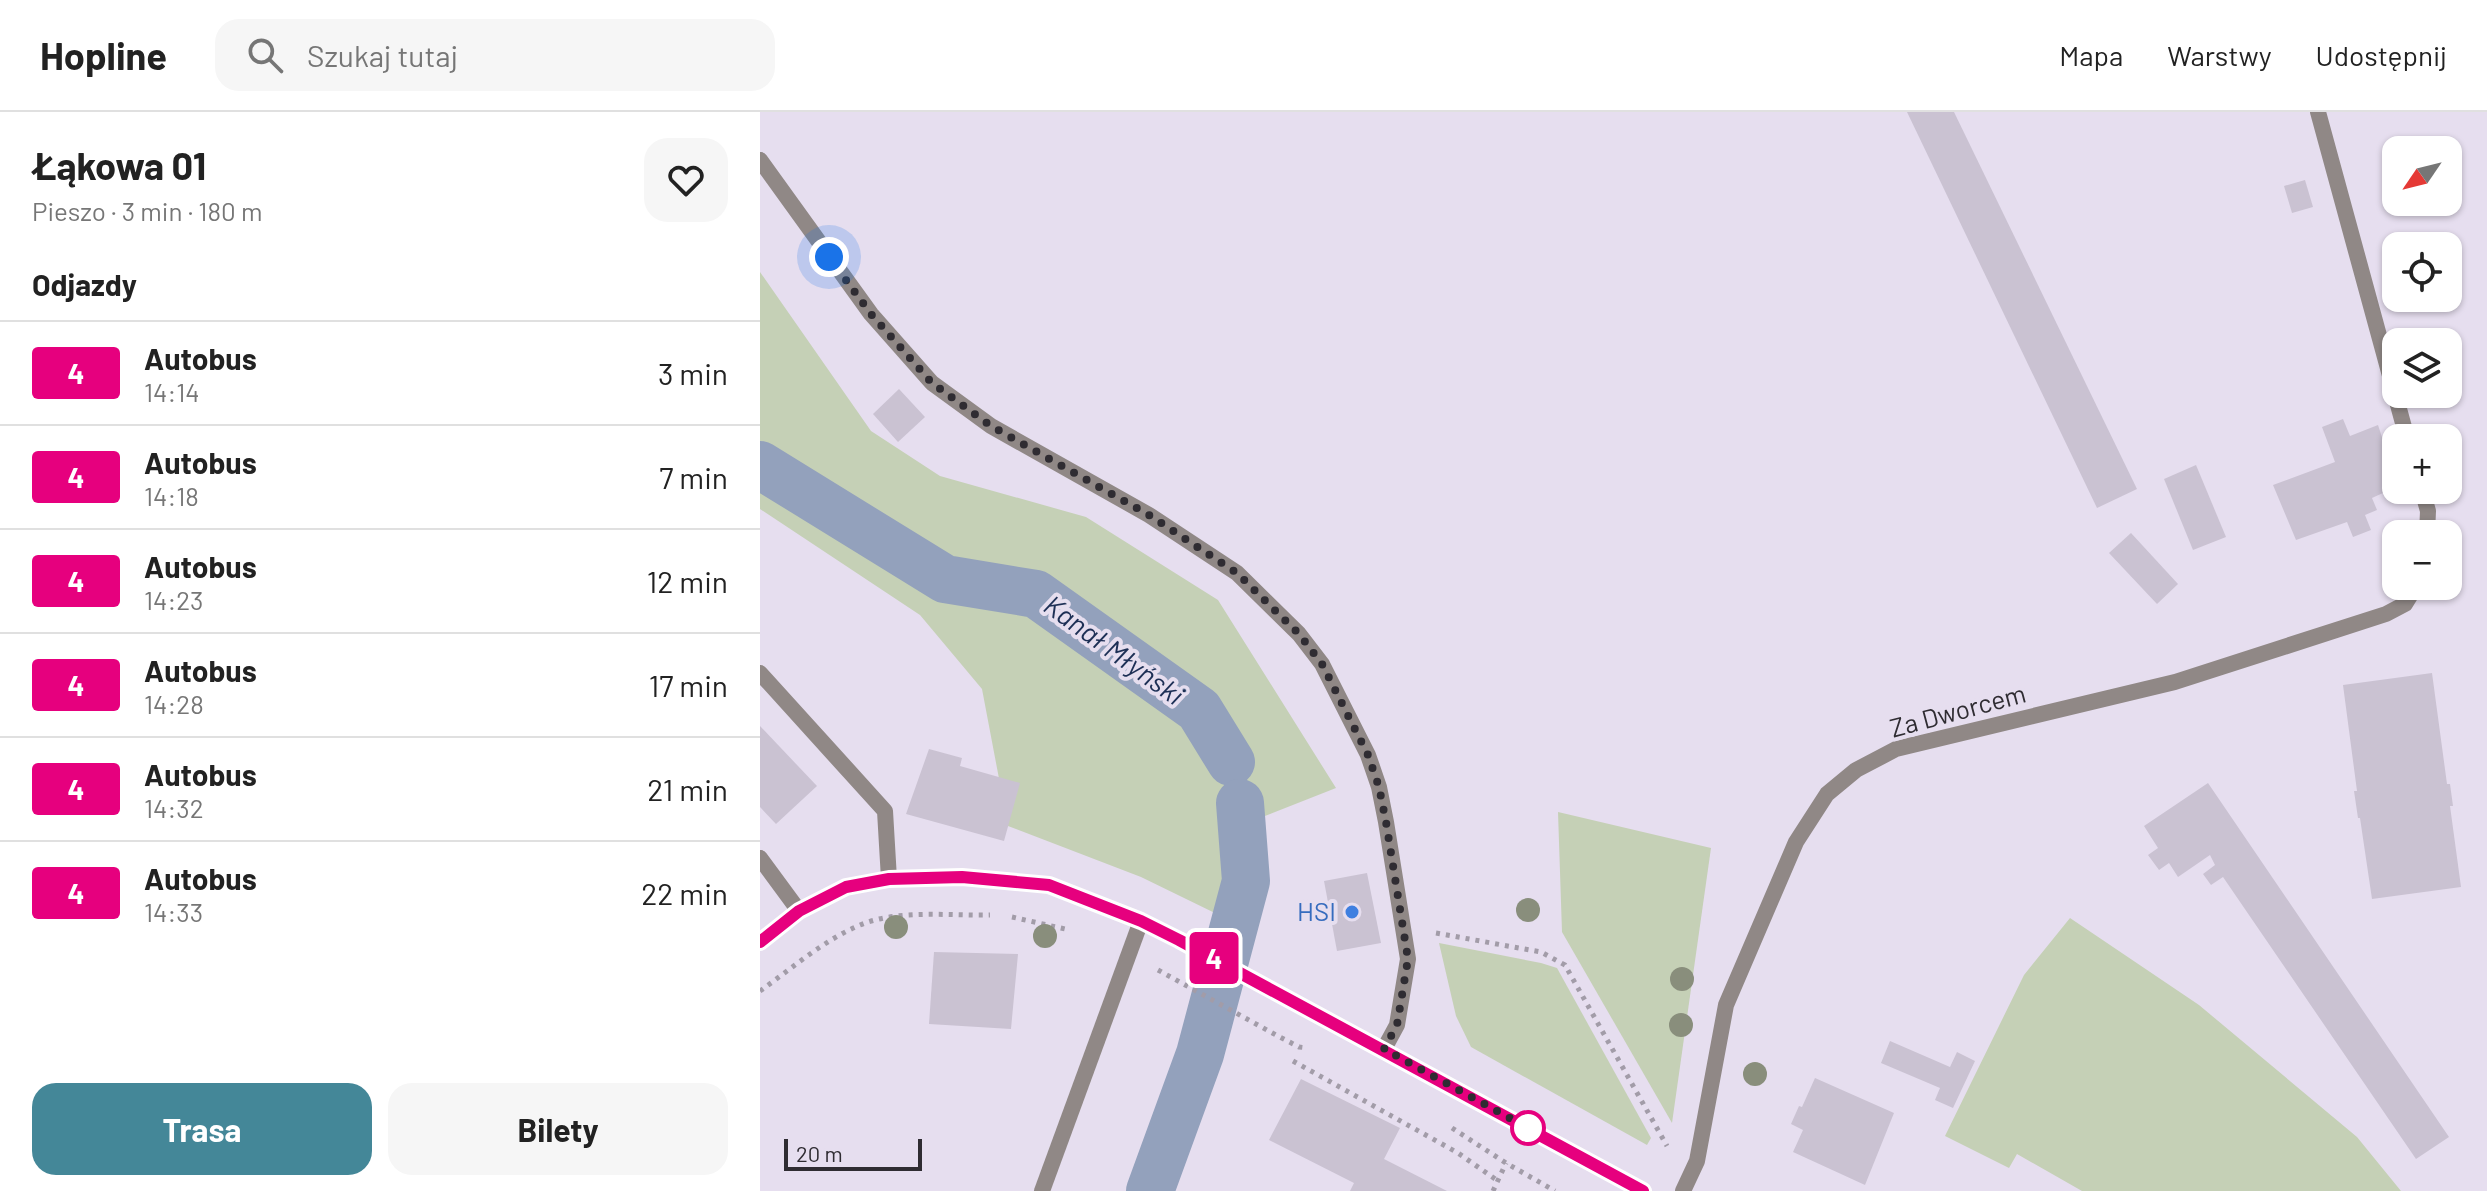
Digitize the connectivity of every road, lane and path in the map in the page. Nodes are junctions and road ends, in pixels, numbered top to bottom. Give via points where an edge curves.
1 (2318, 112) edge
2 (760, 160) edge
3 (2403, 424) edge
4 (2407, 600) edge
5 (760, 673) edge
6 (760, 858) edge
7 (889, 879) junction
8 (799, 911) junction
9 (1141, 921) junction
10 (1069, 930) dead end
11 (1428, 932) dead end
12 (760, 942) edge
13 (1130, 954) junction
14 (760, 991) edge
15 (1276, 1035) dead end
16 (1384, 1049) junction
17 (1293, 1061) dead end
18 (1667, 1147) dead end
19 (1498, 1181) junction
20 (1042, 1191) edge
21 (1493, 1191) edge
22 (1555, 1191) edge
23 (1643, 1191) edge
24 (1683, 1191) edge

1 - 3 street
2 - 16 street via 871,314 932,383 991,426 1149,515 1237,573 1322,664 1368,755 1386,822 1408,959 1397,1025
4 - 24 street, Za Dworcem via 2386,614 2175,682 1896,749 1856,770 1827,794 1796,842 1726,1005 1697,1161
5 - 7 street via 885,811
6 - 8 street
7 - 8 street via 846,887
7 - 9 street via 962,877 1049,885
8 - 12 street
9 - 13 street
9 - 16 street
10 - 14 path via 1003,915 900,916 860,925
11 - 18 path via 1541,952 1565,965
13 - 15 path
13 - 20 street
16 - 23 street
17 - 19 path
19 - 21 path
19 - 22 path via 1506,1163

